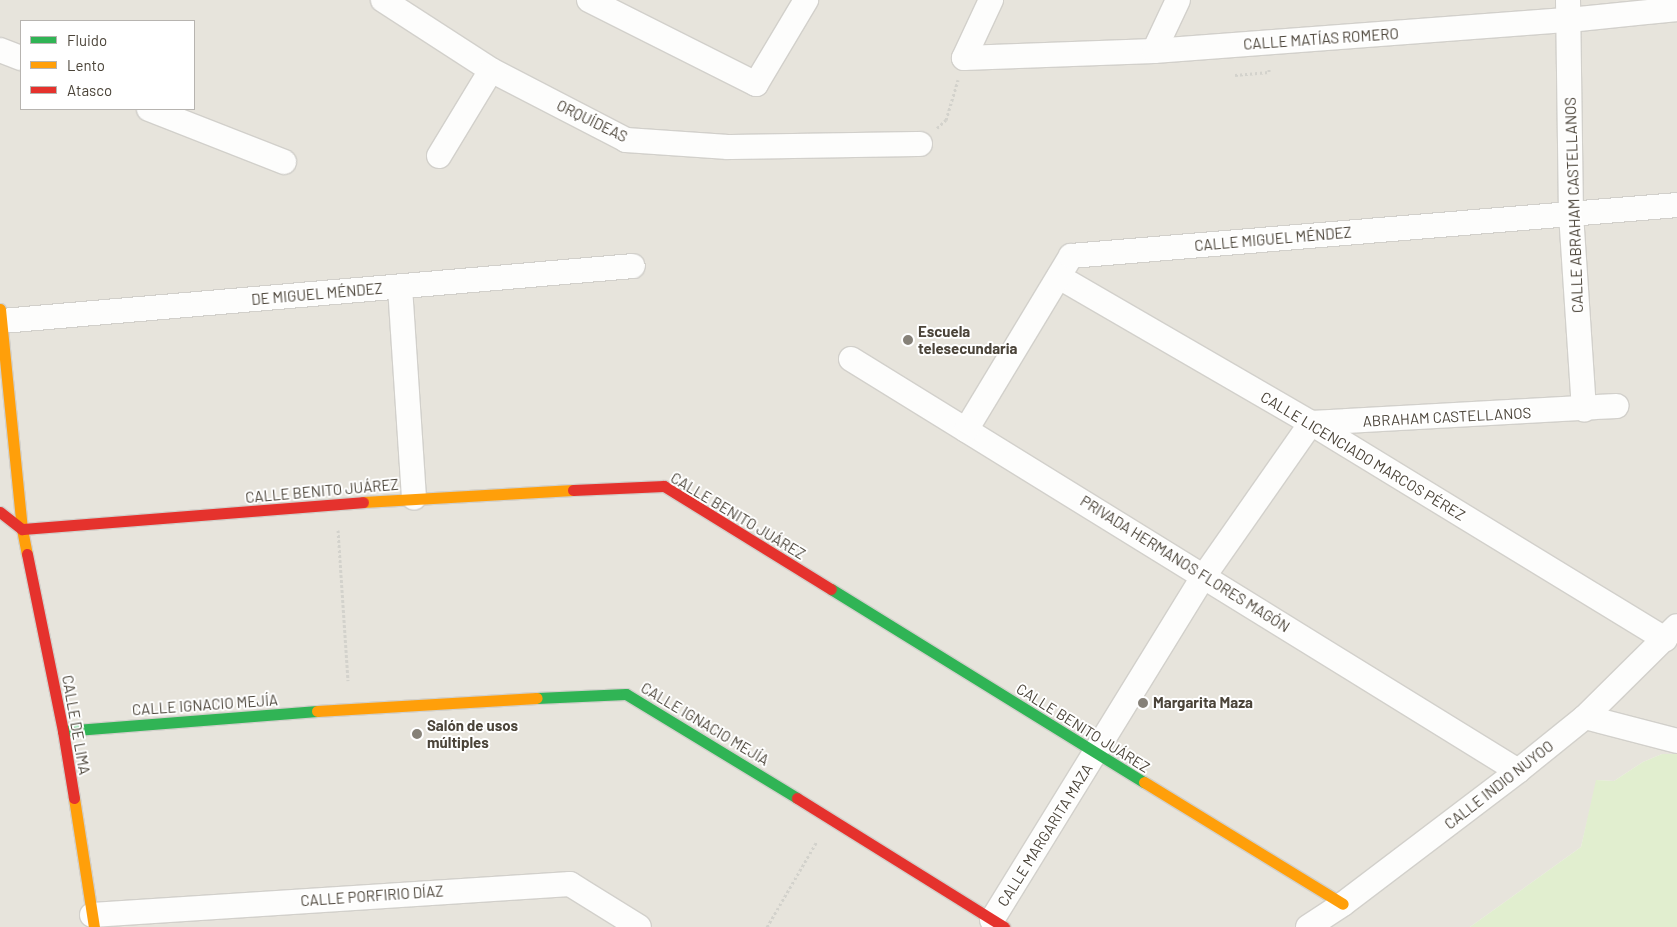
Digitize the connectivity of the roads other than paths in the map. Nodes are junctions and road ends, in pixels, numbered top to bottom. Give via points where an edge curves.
1 (383, 0) edge
2 (588, 0) edge
3 (806, 0) edge
4 (991, 0) edge
5 (1178, 0) edge
6 (408, 8) edge
7 (1677, 9) edge
8 (1568, 10) edge
9 (0, 50) edge
10 (1154, 51) junction
11 (20, 58) edge
12 (491, 70) junction
13 (152, 110) edge
14 (920, 144) road end
15 (439, 156) dead end
16 (284, 162) dead end
17 (1677, 205) edge
18 (1572, 214) junction
19 (633, 266) dead end
20 (1059, 276) junction
21 (400, 287) junction
22 (1, 316) edge
23 (851, 359) dead end
24 (1617, 406) dead end
25 (1584, 410) junction
26 (1311, 423) junction
27 (966, 430) junction
28 (414, 498) junction
29 (0, 512) edge
30 (22, 529) junction
31 (1204, 576) junction
32 (1671, 632) edge
33 (1585, 717) junction
34 (63, 731) junction
35 (1677, 741) edge
36 (1096, 754) junction
37 (1518, 771) junction
38 (1343, 904) junction
39 (93, 921) edge
40 (998, 924) edge
41 (639, 927) edge
42 (1308, 927) edge

1 - 6 street, ORQUÍDEAS
2 - 3 street via 756,84
4 - 10 street, CALLE MATÍAS ROMERO via 964,58
5 - 10 street
6 - 12 street, ORQUÍDEAS
7 - 8 street, CALLE MATÍAS ROMERO
8 - 10 street, CALLE MATÍAS ROMERO
8 - 18 street, CALLE ABRAHAM CASTELLANOS
9 - 11 street
12 - 14 street, ORQUÍDEAS via 626,140 728,146
12 - 15 street
13 - 16 street
17 - 18 street, CALLE MIGUEL MÉNDEZ
18 - 20 street, CALLE MIGUEL MÉNDEZ via 1071,256
18 - 25 street, CALLE ABRAHAM CASTELLANOS
19 - 21 street, DE MIGUEL MÉNDEZ
20 - 26 street, CALLE LICENCIADO MARCOS PÉREZ
20 - 27 street, CALLE MIGUEL MÉNDEZ
21 - 22 street, DE MIGUEL MÉNDEZ
21 - 28 street
22 - 30 street, CALLE DE LIMA
23 - 27 street, PRIVADA HERMANOS FLORES MAGÓN
24 - 25 street
25 - 26 street, ABRAHAM CASTELLANOS
26 - 31 street, CALLE MARGARITA MAZA
26 - 32 street, CALLE LICENCIADO MARCOS PÉREZ
27 - 31 street, PRIVADA HERMANOS FLORES MAGÓN
28 - 30 street, CALLE BENITO JUÁREZ
28 - 36 street, CALLE BENITO JUÁREZ via 664,486
29 - 30 street
30 - 34 street, CALLE DE LIMA
31 - 36 street, CALLE MARGARITA MAZA
31 - 37 street, PRIVADA HERMANOS FLORES MAGÓN
32 - 33 street, CALLE INDIO NUYOO
33 - 35 street
33 - 37 street, CALLE INDIO NUYOO
34 - 39 street, CALLE DE LIMA
34 - 40 street, CALLE IGNACIO MEJÍA via 398,705 626,694
36 - 38 street, CALLE BENITO JUÁREZ
36 - 40 street, CALLE MARGARITA MAZA
37 - 38 street, CALLE INDIO NUYOO
38 - 42 street, CALLE INDIO NUYOO
39 - 41 street, CALLE PORFIRIO DÍAZ via 570,884

